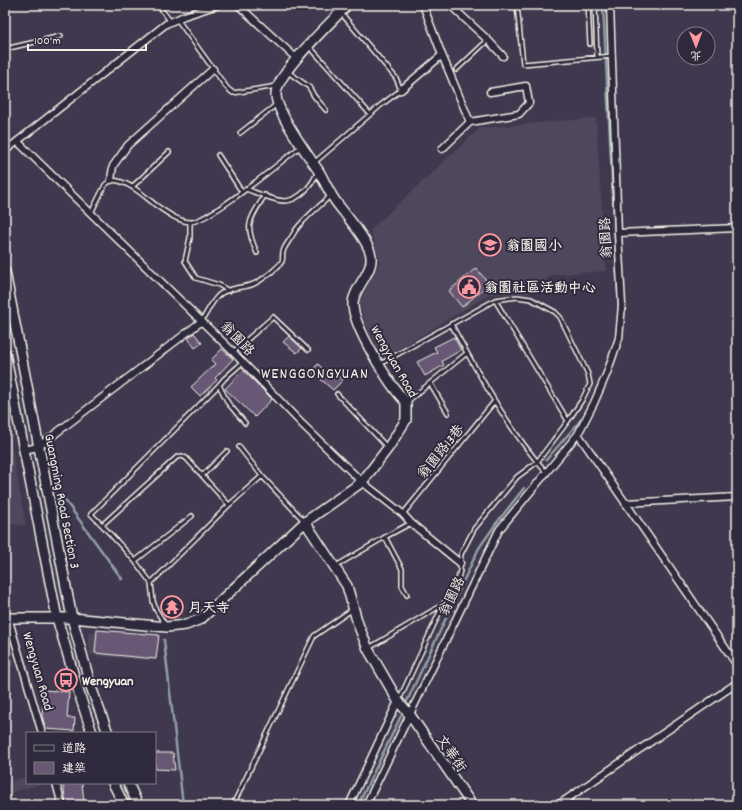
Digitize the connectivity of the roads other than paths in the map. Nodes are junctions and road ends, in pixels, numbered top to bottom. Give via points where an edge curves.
1 (158, 5) edge
2 (218, 5) edge
3 (238, 5) edge
4 (347, 5) edge
5 (423, 5) edge
6 (450, 5) edge
7 (517, 5) edge
8 (588, 5) edge
9 (596, 5) edge
10 (610, 5) edge
11 (340, 12) junction
12 (174, 21) junction
13 (62, 36) dead end
14 (488, 40) junction
15 (590, 44) dead end
16 (308, 45) junction
17 (5, 49) edge
18 (442, 55) junction
19 (503, 56) dead end
20 (613, 56) junction
21 (598, 57) junction
22 (297, 59) junction
23 (213, 68) junction
24 (456, 70) dead end
25 (287, 71) junction
26 (277, 86) junction
27 (401, 90) junction
28 (490, 92) dead end
29 (277, 104) junction
30 (326, 110) dead end
31 (370, 114) junction
32 (470, 122) junction
33 (240, 133) dead end
34 (18, 142) junction
35 (301, 146) junction
36 (442, 149) dead end
37 (5, 151) edge
38 (169, 152) dead end
39 (218, 155) dead end
40 (316, 166) junction
41 (111, 180) junction
42 (132, 187) junction
43 (246, 189) junction
44 (242, 192) junction
45 (331, 194) junction
46 (265, 195) junction
47 (91, 213) junction
48 (190, 222) junction
49 (737, 228) edge
50 (618, 233) junction
51 (258, 253) dead end
52 (5, 272) edge
53 (229, 291) junction
54 (495, 300) junction
55 (202, 321) junction
56 (451, 324) junction
57 (308, 350) dead end
58 (233, 352) junction
59 (5, 353) edge
60 (467, 353) junction
61 (243, 362) junction
62 (379, 364) junction
63 (430, 383) junction
64 (219, 385) junction
65 (337, 394) dead end
66 (406, 402) junction
67 (494, 402) junction
68 (448, 413) dead end
69 (568, 421) junction
70 (245, 423) dead end
71 (578, 434) junction
72 (38, 447) junction
73 (239, 447) dead end
74 (388, 448) junction
75 (24, 450) junction
76 (227, 450) dead end
77 (537, 462) junction
78 (546, 472) junction
79 (203, 476) junction
80 (262, 476) junction
81 (362, 482) junction
82 (737, 498) edge
83 (625, 503) junction
84 (229, 505) junction
85 (403, 514) junction
86 (192, 516) dead end
87 (305, 522) junction
88 (411, 523) junction
89 (102, 525) junction
90 (385, 537) junction
91 (135, 561) junction
92 (460, 563) junction
93 (336, 566) junction
94 (151, 582) junction
95 (406, 595) dead end
96 (443, 605) junction
97 (354, 608) junction
98 (7, 618) edge
99 (57, 618) junction
100 (72, 618) junction
101 (167, 627) junction
102 (368, 648) junction
103 (737, 665) edge
104 (737, 683) edge
105 (398, 701) junction
106 (410, 715) junction
107 (42, 732) edge
108 (92, 732) edge
109 (108, 732) edge
110 (56, 784) edge
111 (114, 784) edge
112 (128, 784) edge
113 (62, 805) edge
114 (124, 805) edge
115 (138, 805) edge
116 (233, 805) edge
117 (349, 805) edge
118 (366, 805) edge
119 (472, 805) edge
120 (558, 805) edge

1 - 12 lane
2 - 12 street
3 - 22 street
4 - 11 street
5 - 18 street
6 - 14 street
7 - 21 lane via 522,64
8 - 15 lane
9 - 21 lane
10 - 20 street, 翁園路
11 - 16 street
11 - 27 lane via 396,78
12 - 23 lane
12 - 34 street via 166,24
13 - 17 lane
14 - 19 street
14 - 24 lane
16 - 22 street
16 - 31 lane
18 - 27 street
18 - 32 street
20 - 21 lane
20 - 50 street, 翁園路
22 - 25 street
23 - 26 lane via 233,93
23 - 41 street via 128,145 113,166
25 - 26 street
25 - 30 lane via 309,87
26 - 29 street, Wengyuan Road
27 - 31 lane
28 - 32 street via 526,86 529,103 519,114
29 - 33 lane
29 - 35 street, Wengyuan Road
31 - 40 lane
32 - 36 street
34 - 37 street
34 - 47 street, 翁園路
35 - 40 street, Wengyuan Road
35 - 43 lane
38 - 42 lane
39 - 44 lane
40 - 45 street, Wengyuan Road
40 - 46 lane via 314,180 307,190 297,197 285,201
41 - 42 lane via 119,180
41 - 47 lane via 105,185
42 - 48 lane via 169,214
43 - 44 lane
43 - 46 lane
44 - 48 lane via 204,218
45 - 53 lane, 翁園路 via 297,229 284,248 284,259 276,269 253,285
45 - 62 street, Wengyuan Road via 363,238 372,258 353,300 353,308 356,320
46 - 51 lane via 250,219 252,242
47 - 55 street, 翁園路
48 - 53 lane via 190,238 185,261 196,278
49 - 50 street
50 - 71 street, 翁園路 via 622,305 619,338 607,373
52 - 72 street, Guangming Road Section 3
53 - 55 lane, 翁園路 via 217,297
54 - 56 lane
54 - 69 lane
54 - 69 lane via 517,297 530,299 552,309 560,317 588,374 590,384
55 - 58 street, 翁園路
55 - 72 street, 翁園路
56 - 60 lane
56 - 62 lane
57 - 58 lane via 273,317
58 - 61 street, 翁園路
59 - 75 street, Guangming Road Section 3
60 - 63 lane
60 - 67 lane
61 - 64 lane
61 - 81 street, 翁園路
62 - 66 street, Wengyuan Road
63 - 66 lane
63 - 68 lane
64 - 70 lane via 228,403
64 - 89 lane via 91,514
65 - 74 lane
66 - 74 street, Wengyuan Road via 406,420
67 - 77 lane
67 - 85 lane, 翁園路13巷
69 - 77 lane
71 - 78 street, 翁園路
71 - 83 street
72 - 75 street, 翁園路
72 - 100 street, Guangming Road Section 3
73 - 80 lane
74 - 81 street, Wengyuan Road
75 - 99 street, Guangming Road Section 3
76 - 79 lane
77 - 78 lane
77 - 92 lane via 516,476 474,529 460,554
78 - 106 street, 翁園路 via 499,530
79 - 84 lane
79 - 89 lane via 186,458 177,457
80 - 84 lane
80 - 87 lane
81 - 85 street, 翁園路
81 - 87 street, Wengyuan Road
82 - 83 street
83 - 103 street
84 - 94 lane
85 - 88 street, 翁園路
86 - 91 lane
87 - 93 street
87 - 101 street, Wengyuan Road via 201,619 186,625
88 - 90 lane
88 - 92 street, 翁園路
89 - 91 lane
90 - 93 lane
90 - 95 lane via 402,569 402,586
91 - 94 lane
92 - 96 lane via 458,578
93 - 97 street via 347,586
94 - 101 lane via 156,610
96 - 102 lane, 翁園路
96 - 105 lane
97 - 102 street
97 - 116 lane via 314,636
98 - 99 street, Wengyuan Road
98 - 107 street, Wengyuan Road
99 - 100 street, Wengyuan Road
99 - 108 street, Guangming Road Section 3
100 - 101 street, Wengyuan Road
100 - 109 street, Guangming Road Section 3 via 91,687
102 - 105 street
104 - 120 street
105 - 106 street
105 - 117 street
106 - 118 street, 翁園路
106 - 119 street, 文華街
110 - 113 street
111 - 114 street
112 - 115 street

